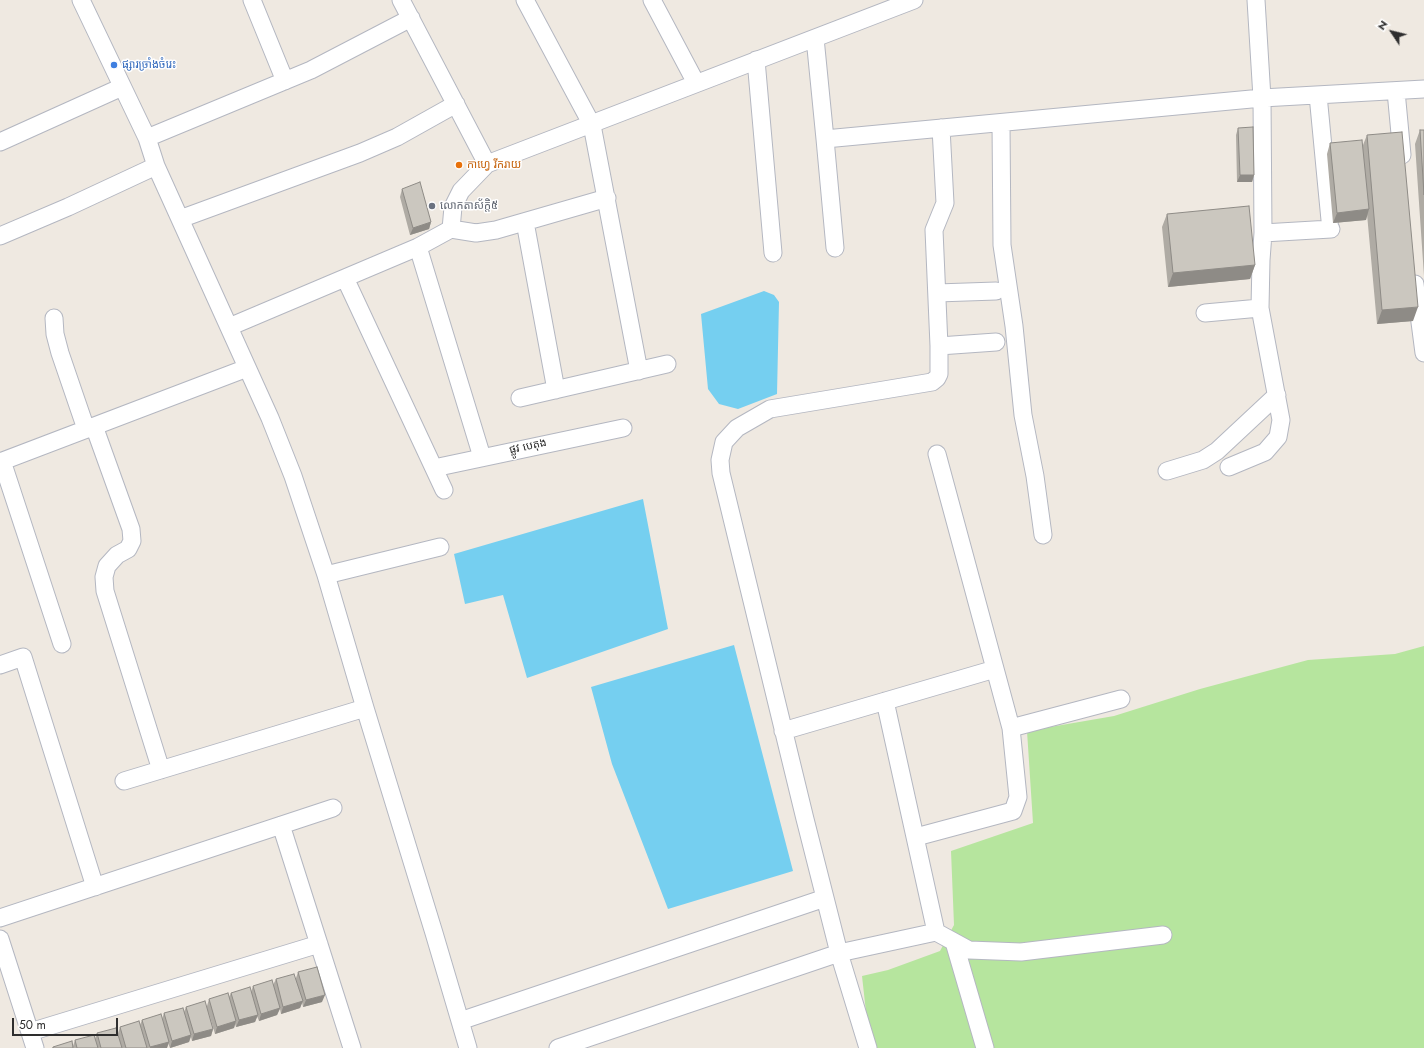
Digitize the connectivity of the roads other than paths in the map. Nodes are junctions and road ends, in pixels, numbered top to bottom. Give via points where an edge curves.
1 (81, 0) edge
2 (252, 0) edge
3 (401, 0) edge
4 (525, 0) edge
5 (652, 0) edge
6 (911, 0) edge
7 (1256, 0) edge
8 (411, 18) junction
9 (815, 38) junction
10 (756, 60) junction
11 (285, 81) junction
12 (696, 83) junction
13 (122, 87) junction
14 (1424, 89) edge
15 (1396, 91) junction
16 (1318, 95) junction
17 (1262, 98) junction
18 (456, 104) junction
19 (1001, 123) junction
20 (592, 125) junction
21 (941, 128) junction
22 (147, 138) junction
23 (825, 139) junction
24 (0, 142) edge
25 (487, 164) junction
26 (156, 166) junction
27 (1404, 170) edge
28 (607, 198) junction
29 (180, 219) junction
30 (525, 222) junction
31 (451, 230) junction
32 (1263, 233) junction
33 (0, 236) edge
34 (418, 247) junction
35 (835, 248) dead end
36 (773, 253) dead end
37 (1417, 276) edge
38 (345, 278) junction
39 (996, 291) dead end
40 (937, 293) junction
41 (1260, 308) junction
42 (1205, 313) dead end
43 (54, 318) dead end
44 (229, 327) junction
45 (996, 342) dead end
46 (939, 346) junction
47 (1424, 353) edge
48 (667, 364) dead end
49 (247, 368) junction
50 (639, 371) junction
51 (556, 390) junction
52 (1277, 394) junction
53 (520, 398) dead end
54 (90, 427) junction
55 (623, 428) dead end
56 (937, 454) dead end
57 (482, 457) junction
58 (1, 461) edge
59 (1229, 467) dead end
60 (434, 468) junction
61 (1167, 471) dead end
62 (444, 490) dead end
63 (1043, 534) dead end
64 (440, 547) dead end
65 (326, 575) junction
66 (62, 644) dead end
67 (0, 665) edge
68 (995, 669) junction
69 (1121, 699) dead end
70 (885, 701) junction
71 (365, 708) junction
72 (1011, 728) junction
73 (783, 731) junction
74 (161, 770) junction
75 (124, 781) dead end
76 (333, 808) dead end
77 (281, 825) junction
78 (916, 837) junction
79 (95, 887) junction
80 (826, 898) junction
81 (0, 918) edge
82 (936, 932) junction
83 (1162, 935) dead end
84 (0, 939) edge
85 (954, 942) junction
86 (319, 944) junction
87 (839, 953) junction
88 (460, 1021) junction
89 (33, 1040) edge
90 (352, 1048) edge
91 (468, 1048) edge
92 (558, 1048) edge
93 (868, 1048) edge
94 (985, 1048) edge

1 - 13 street
2 - 11 street
3 - 8 street
4 - 20 street
5 - 12 street
6 - 9 street
7 - 17 street
8 - 11 street
8 - 18 street
9 - 10 street
9 - 23 street
10 - 12 street
10 - 36 street
11 - 22 street
12 - 20 street
13 - 22 street
13 - 24 street
14 - 15 street
15 - 16 street
15 - 27 street
16 - 17 street
16 - 32 street via 1330,224
17 - 19 street
17 - 32 street
18 - 25 street
18 - 29 street via 397,137
19 - 21 street
19 - 63 street via 1002,245 1023,415
20 - 25 street
20 - 28 street
21 - 23 street
21 - 40 street via 945,204 934,230
22 - 26 street
23 - 35 street
25 - 31 street via 461,191 454,207
26 - 29 street
26 - 33 street
28 - 30 street
28 - 50 street
29 - 44 street
30 - 31 street via 476,233
30 - 51 street
31 - 34 street
32 - 41 street
34 - 38 street
34 - 57 street
37 - 47 street
38 - 44 street
38 - 60 street
39 - 40 street
40 - 46 street
41 - 42 street
41 - 52 street
43 - 54 street via 60,353
44 - 49 street
45 - 46 street
46 - 73 street via 939,374 932,382 770,410 737,428 724,442 720,460 721,473
48 - 50 street
49 - 54 street
49 - 65 street via 293,476
50 - 51 street
51 - 53 street
52 - 59 street via 1282,420 1278,437 1265,452
52 - 61 street via 1217,451 1203,460
54 - 58 street
54 - 74 street via 131,529 132,541 128,549 107,566 104,577 105,591
55 - 57 street, ផ្លូវ បេតុង
56 - 68 street
57 - 60 street, ផ្លូវ បេតុង
58 - 66 street
60 - 62 street
64 - 65 street
65 - 71 street
67 - 79 street via 23,657
68 - 70 street
68 - 72 street
69 - 72 street
70 - 73 street
70 - 78 street
71 - 74 street
71 - 88 street
72 - 78 street via 1018,797 1013,811
73 - 80 street
74 - 75 street
76 - 77 street
77 - 79 street
77 - 86 street
78 - 82 street
79 - 81 street
80 - 87 street
80 - 88 street
82 - 85 street
82 - 87 street
83 - 85 street via 1021,952 969,950
84 - 89 street
85 - 94 street
86 - 89 street
86 - 90 street
87 - 92 street
87 - 93 street
88 - 91 street

